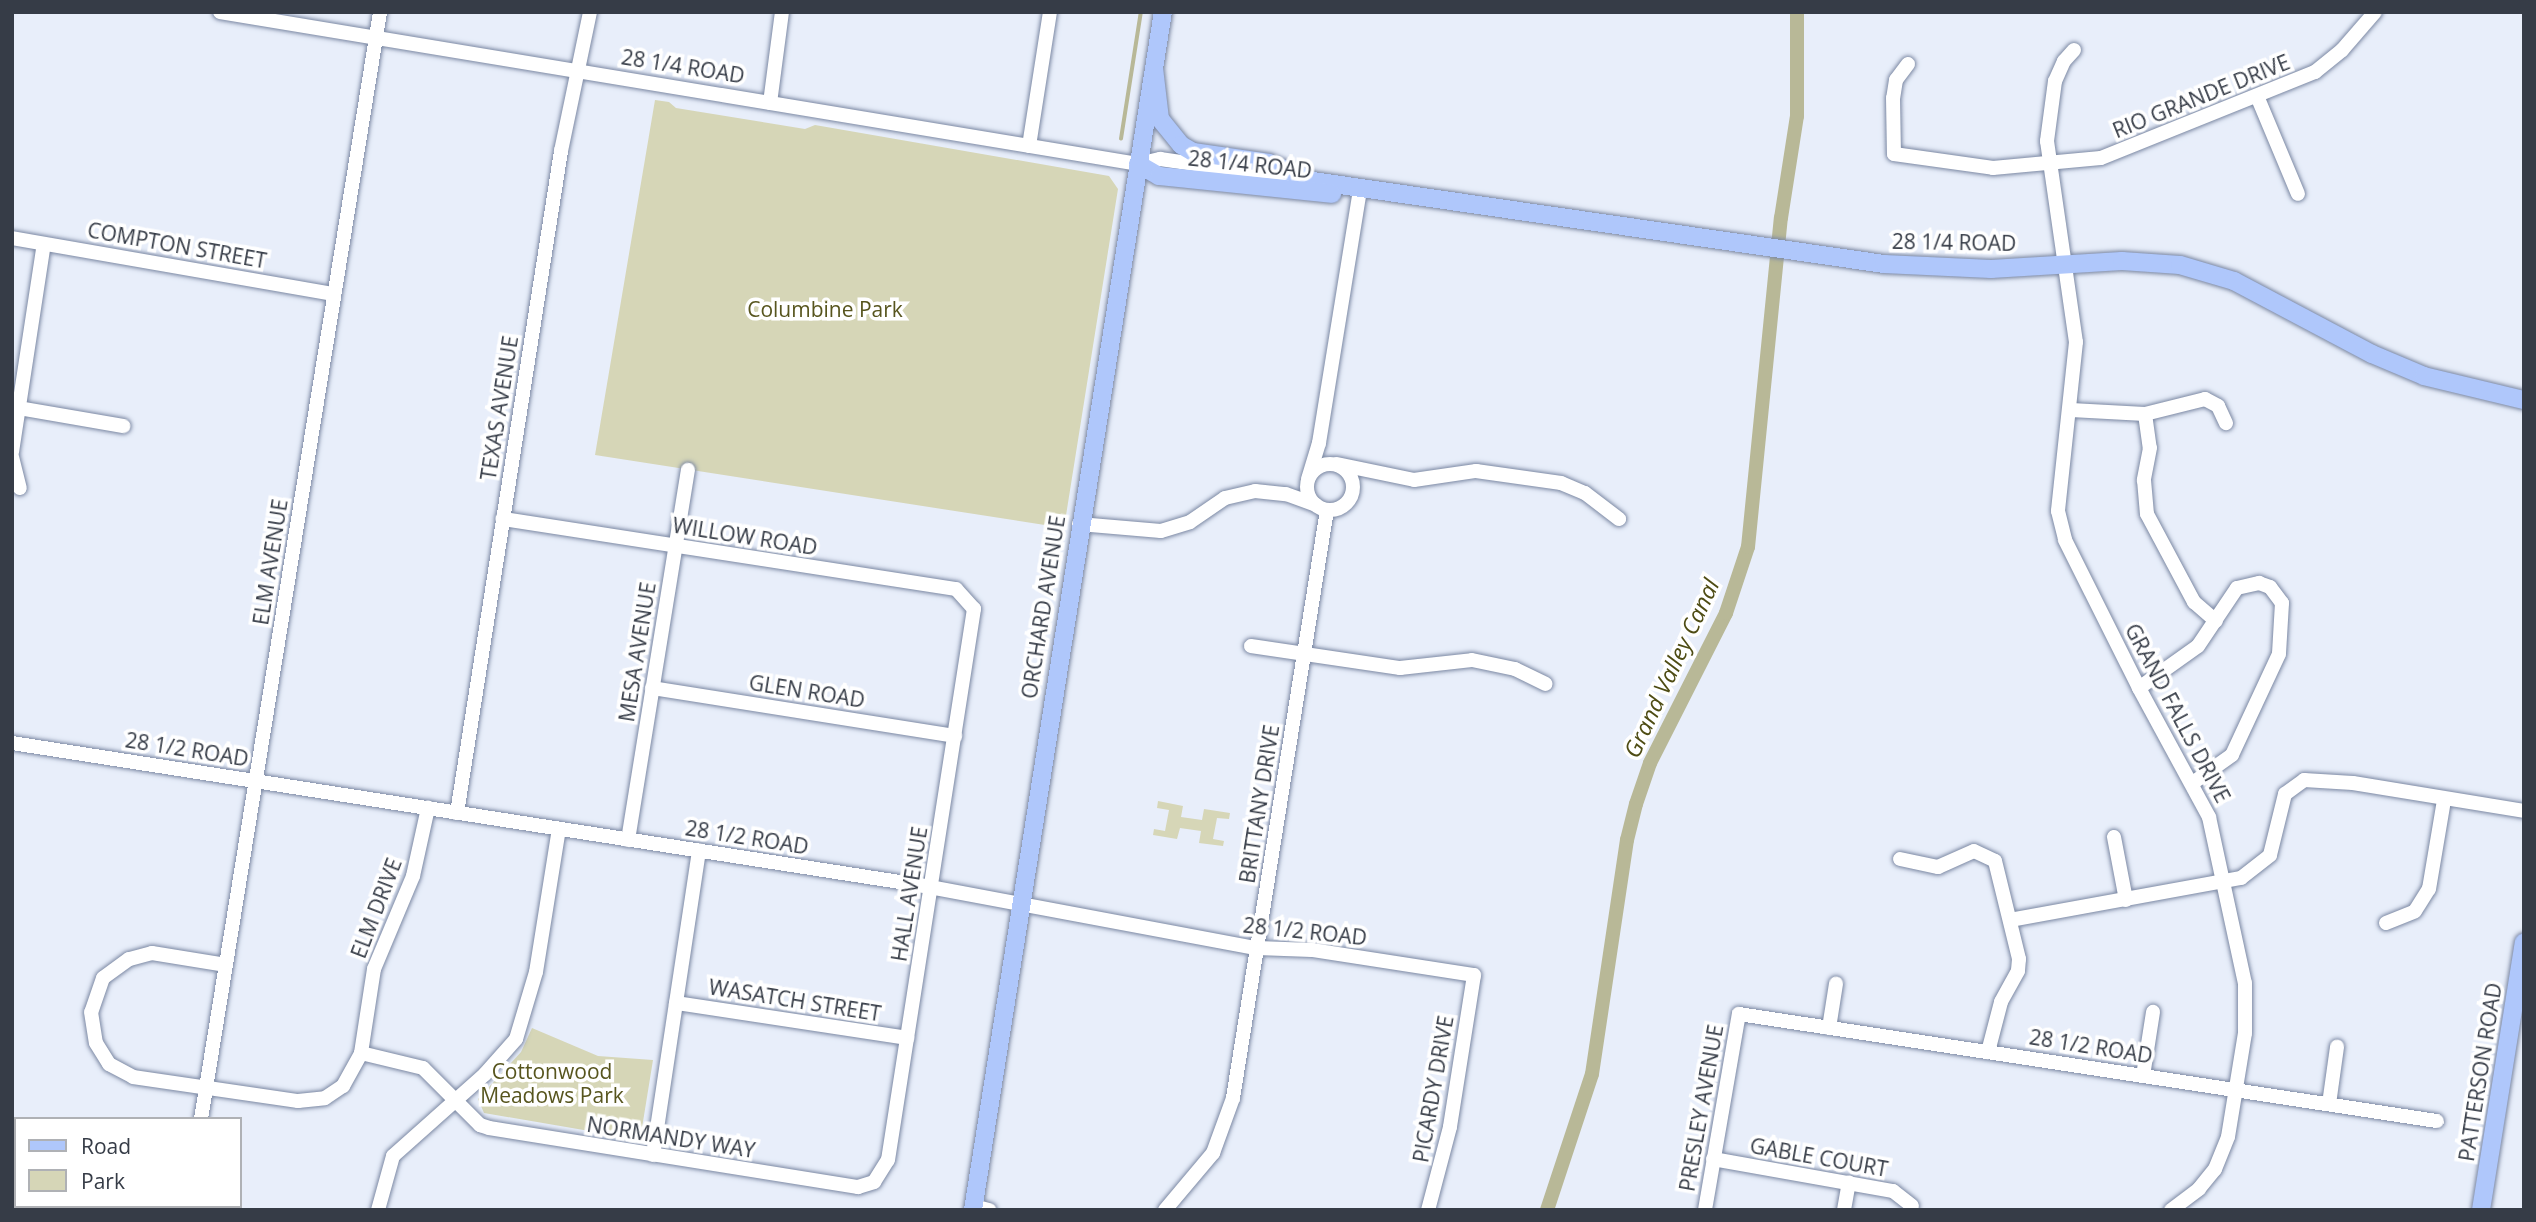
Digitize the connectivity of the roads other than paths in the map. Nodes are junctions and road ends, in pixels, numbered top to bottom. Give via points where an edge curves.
1 (220, 12) edge
2 (380, 12) edge
3 (590, 12) edge
4 (782, 12) edge
5 (1050, 12) edge
6 (1163, 12) edge
7 (2375, 12) edge
8 (377, 37) junction
9 (2074, 50) dead end
10 (1908, 64) dead end
11 (1154, 68) junction
12 (576, 71) junction
13 (2257, 96) junction
14 (770, 103) junction
15 (1029, 146) junction
16 (2048, 163) junction
17 (1138, 164) junction
18 (1313, 181) junction
19 (1360, 191) junction
20 (2298, 194) dead end
21 (12, 238) edge
22 (44, 244) junction
23 (2064, 265) junction
24 (334, 294) junction
25 (2524, 400) edge
26 (19, 408) junction
27 (2071, 410) junction
28 (2145, 414) junction
29 (2227, 423) dead end
30 (123, 425) dead end
31 (12, 455) edge
32 (1337, 464) junction
33 (688, 470) dead end
34 (1308, 479) junction
35 (20, 488) dead end
36 (1322, 508) junction
37 (502, 519) junction
38 (1619, 519) dead end
39 (1079, 524) junction
40 (675, 546) junction
41 (974, 609) joint
42 (2216, 621) junction
43 (1251, 646) dead end
44 (1304, 655) junction
45 (1546, 684) dead end
46 (652, 688) junction
47 (2138, 688) junction
48 (955, 736) junction
49 (12, 743) edge
50 (255, 781) junction
51 (2194, 782) junction
52 (2444, 800) junction
53 (428, 808) junction
54 (2524, 811) edge
55 (457, 813) junction
56 (559, 829) junction
57 (2114, 837) dead end
58 (628, 839) junction
59 (699, 850) junction
60 (1900, 859) dead end
61 (2227, 882) junction
62 (931, 887) junction
63 (2126, 900) junction
64 (1021, 902) junction
65 (2010, 920) junction
66 (2386, 923) dead end
67 (2524, 942) edge
68 (1257, 948) junction
69 (226, 965) junction
70 (1474, 975) joint
71 (1836, 985) dead end
72 (676, 1003) junction
73 (2153, 1012) dead end
74 (1739, 1014) joint
75 (1829, 1028) junction
76 (907, 1038) junction
77 (2337, 1046) dead end
78 (1987, 1052) junction
79 (361, 1053) junction
80 (2143, 1076) junction
81 (205, 1089) junction
82 (2236, 1090) junction
83 (457, 1098) junction
84 (2329, 1104) junction
85 (201, 1117) edge
86 (2437, 1121) dead end
87 (653, 1156) junction
88 (1713, 1159) junction
89 (874, 1182) joint
90 (1849, 1182) junction
91 (1912, 1206) dead end
92 (979, 1209) edge
93 (378, 1210) edge
94 (1165, 1210) edge
95 (1428, 1210) edge
96 (1705, 1210) edge
97 (1844, 1210) edge
98 (2171, 1210) edge
99 (2481, 1210) edge

1 - 8 street, 28 1/4 ROAD
2 - 8 street, ELM AVENUE
3 - 12 street, TEXAS AVENUE
4 - 14 street
5 - 15 street
6 - 11 main road, ORCHARD AVENUE
7 - 13 street, RIO GRANDE DRIVE via 2322,66
8 - 12 street, 28 1/4 ROAD
8 - 24 street, ELM AVENUE
9 - 16 street, GRAND FALLS DRIVE via 2055,81
10 - 16 street, RIO GRANDE DRIVE via 1896,80 1893,98 1894,154 1993,168
11 - 17 main road, ORCHARD AVENUE
11 - 18 main road via 1160,119 1181,145 1193,152 1269,163
12 - 14 street, 28 1/4 ROAD
12 - 37 street, TEXAS AVENUE
13 - 16 street, RIO GRANDE DRIVE via 2113,156
13 - 20 street
14 - 15 street, 28 1/4 ROAD
15 - 17 street, 28 1/4 ROAD
16 - 23 street, GRAND FALLS DRIVE
17 - 18 street, 28 1/4 ROAD via 1160,159
17 - 19 main road, 28 1/4 ROAD via 1171,177 1318,194
17 - 39 main road, ORCHARD AVENUE
18 - 19 main road, 28 1/4 ROAD
19 - 23 main road, 28 1/4 ROAD via 1760,247 1949,268
19 - 34 street via 1319,443
21 - 22 street, COMPTON STREET
22 - 24 street, COMPTON STREET
22 - 26 street
23 - 25 main road, 28 1/4 ROAD via 2144,261 2207,272 2255,290 2399,366 2479,393
23 - 27 street, GRAND FALLS DRIVE via 2076,342
24 - 50 street, ELM AVENUE
26 - 30 street
26 - 31 street
27 - 28 street
27 - 47 street, GRAND FALLS DRIVE via 2058,494 2060,522
28 - 29 street via 2205,398 2218,406
28 - 42 street via 2150,448 2144,480 2147,514 2194,602
31 - 35 street
32 - 34 street via 1317,468
32 - 36 street via 1353,480 1352,495 1342,507
32 - 38 street via 1414,480 1476,471 1561,483 1585,493
33 - 40 street, MESA AVENUE
34 - 36 street via 1307,490
36 - 39 street via 1286,494 1255,491 1225,498 1189,522 1161,531
36 - 44 street, BRITTANY DRIVE
37 - 40 street, WILLOW ROAD
37 - 55 street, TEXAS AVENUE
39 - 64 main road, ORCHARD AVENUE
40 - 41 street, WILLOW ROAD via 956,589
40 - 46 street, MESA AVENUE
41 - 48 street, HALL AVENUE
42 - 47 street via 2198,646
42 - 51 street via 2229,596 2246,584 2270,587 2283,603 2279,654 2232,755
43 - 44 street
44 - 45 street via 1400,668 1472,660 1515,669
44 - 68 street, BRITTANY DRIVE
46 - 48 street, GLEN ROAD
46 - 58 street, MESA AVENUE
47 - 51 street, GRAND FALLS DRIVE
48 - 62 street, HALL AVENUE
49 - 50 street, 28 1/2 ROAD
50 - 53 street, 28 1/2 ROAD
50 - 69 street, ELM AVENUE
51 - 61 street, GRAND FALLS DRIVE via 2210,817
52 - 54 street
52 - 61 street via 2353,783 2304,780 2286,794 2270,855 2252,872
52 - 66 street via 2429,889 2415,911
53 - 55 street, 28 1/2 ROAD
53 - 79 street, ELM DRIVE via 413,876 374,969
55 - 56 street, 28 1/2 ROAD
56 - 58 street, 28 1/2 ROAD
56 - 83 street via 536,972 516,1039
57 - 63 street
58 - 59 street, 28 1/2 ROAD
59 - 62 street, 28 1/2 ROAD
59 - 72 street
60 - 65 street via 1938,867 1961,854 1985,854 2001,876
61 - 63 street
61 - 82 street, GRAND FALLS DRIVE via 2247,1009
62 - 64 street, 28 1/2 ROAD
62 - 76 street, HALL AVENUE
63 - 65 street
64 - 68 street, 28 1/2 ROAD via 1115,925
64 - 92 main road, ORCHARD AVENUE
65 - 78 street via 2018,971 2001,1002
67 - 99 main road, PATTERSON ROAD
68 - 70 street, 28 1/2 ROAD via 1312,950
68 - 94 street, BRITTANY DRIVE via 1227,1121 1207,1162
69 - 81 street, ELM AVENUE
69 - 81 street via 152,953 129,959 103,978 91,1012 96,1043 109,1064 133,1077
70 - 95 street, PICARDY DRIVE via 1450,1127
71 - 75 street
72 - 76 street, WASATCH STREET
72 - 87 street
73 - 80 street
74 - 75 street, 28 1/2 ROAD
74 - 88 street, PRESLEY AVENUE
75 - 78 street, 28 1/2 ROAD
76 - 89 street, HALL AVENUE via 888,1160
77 - 84 street
78 - 80 street, 28 1/2 ROAD
79 - 81 street, ELM DRIVE via 343,1086 313,1101
79 - 83 street, NORMANDY WAY via 423,1068
80 - 82 street, 28 1/2 ROAD
81 - 85 street, ELM AVENUE
82 - 84 street, 28 1/2 ROAD
82 - 98 street, GRAND FALLS DRIVE via 2228,1137 2215,1170
83 - 87 street, NORMANDY WAY via 480,1125 489,1128
83 - 93 street via 393,1156
84 - 86 street, 28 1/2 ROAD
87 - 89 street, NORMANDY WAY via 848,1186
88 - 90 street, GABLE COURT
88 - 96 street, PRESLEY AVENUE
90 - 91 street, GABLE COURT via 1893,1191
90 - 97 street

